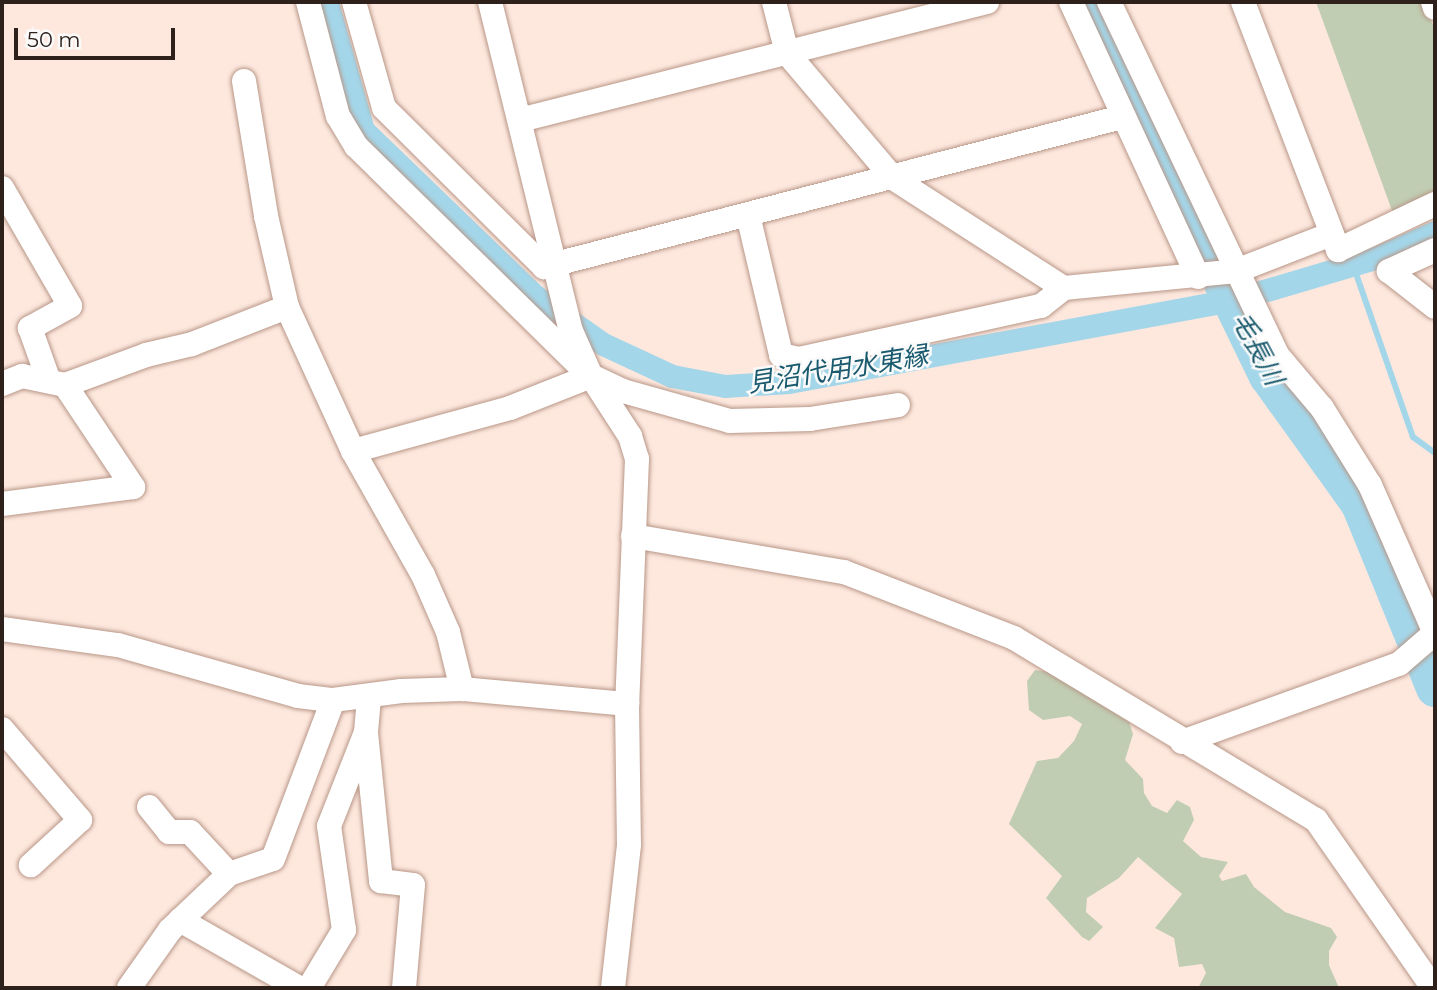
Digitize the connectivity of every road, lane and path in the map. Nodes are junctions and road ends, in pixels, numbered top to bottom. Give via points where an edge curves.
1 (308, 2) edge
2 (354, 2) edge
3 (491, 2) edge
4 (774, 2) edge
5 (987, 2) edge
6 (1071, 2) edge
7 (1109, 2) edge
8 (1243, 2) edge
9 (1433, 2) edge
10 (1435, 8) edge
11 (787, 53) junction
12 (244, 81) dead end
13 (1122, 117) junction
14 (520, 120) junction
15 (893, 178) junction
16 (2, 188) edge
17 (1435, 204) edge
18 (748, 215) junction
19 (1329, 235) junction
20 (1435, 250) edge
21 (556, 263) junction
22 (1236, 271) junction
23 (1198, 277) junction
24 (1064, 288) junction
25 (287, 307) junction
26 (1435, 307) edge
27 (591, 376) junction
28 (57, 383) junction
29 (2, 384) edge
30 (898, 405) dead end
31 (353, 451) junction
32 (2, 504) edge
33 (633, 536) junction
34 (2, 629) edge
35 (1435, 633) edge
36 (462, 689) junction
37 (369, 696) junction
38 (333, 700) junction
39 (627, 704) junction
40 (2, 729) edge
41 (366, 732) junction
42 (1182, 742) junction
43 (149, 807) dead end
44 (32, 865) dead end
45 (229, 874) junction
46 (180, 920) junction
47 (129, 988) edge
48 (299, 988) edge
49 (309, 988) edge
50 (404, 988) edge
51 (613, 988) edge
52 (1433, 988) edge

1 - 27 street via 338,116 356,146
2 - 21 street via 384,108 544,267
3 - 14 street
4 - 11 street
5 - 11 street
6 - 13 street
7 - 22 street
8 - 19 street
9 - 10 street
11 - 14 street
11 - 15 street
12 - 25 street via 266,216
13 - 15 street
13 - 23 street
14 - 21 street
15 - 18 street
15 - 24 street
16 - 28 street via 70,306 30,328
17 - 19 street via 1338,250
18 - 21 street
18 - 24 street via 781,355 799,359 1041,306
19 - 22 street
20 - 26 street via 1389,271
21 - 27 street via 571,331
22 - 23 street
22 - 35 street via 1278,356 1322,408 1370,485
23 - 24 street
25 - 28 street via 192,345
25 - 31 street
27 - 30 street via 623,391 730,421 810,419
27 - 31 street via 510,408
27 - 33 street via 629,436 636,459
28 - 29 street via 22,376
28 - 32 street via 134,487
31 - 36 street via 422,575 448,632
33 - 39 street
33 - 42 street via 844,572 935,605 1014,638
34 - 38 street via 118,645 285,693
35 - 42 street via 1399,664
36 - 37 street
36 - 39 street
37 - 38 street
37 - 41 street
38 - 45 street via 273,859
39 - 51 street via 629,845
40 - 44 street via 80,820
41 - 49 street via 329,826 344,930
41 - 50 street via 381,881 413,885
42 - 52 street via 1326,829
43 - 45 street via 169,832 190,832
45 - 46 street
46 - 47 street
46 - 48 street

